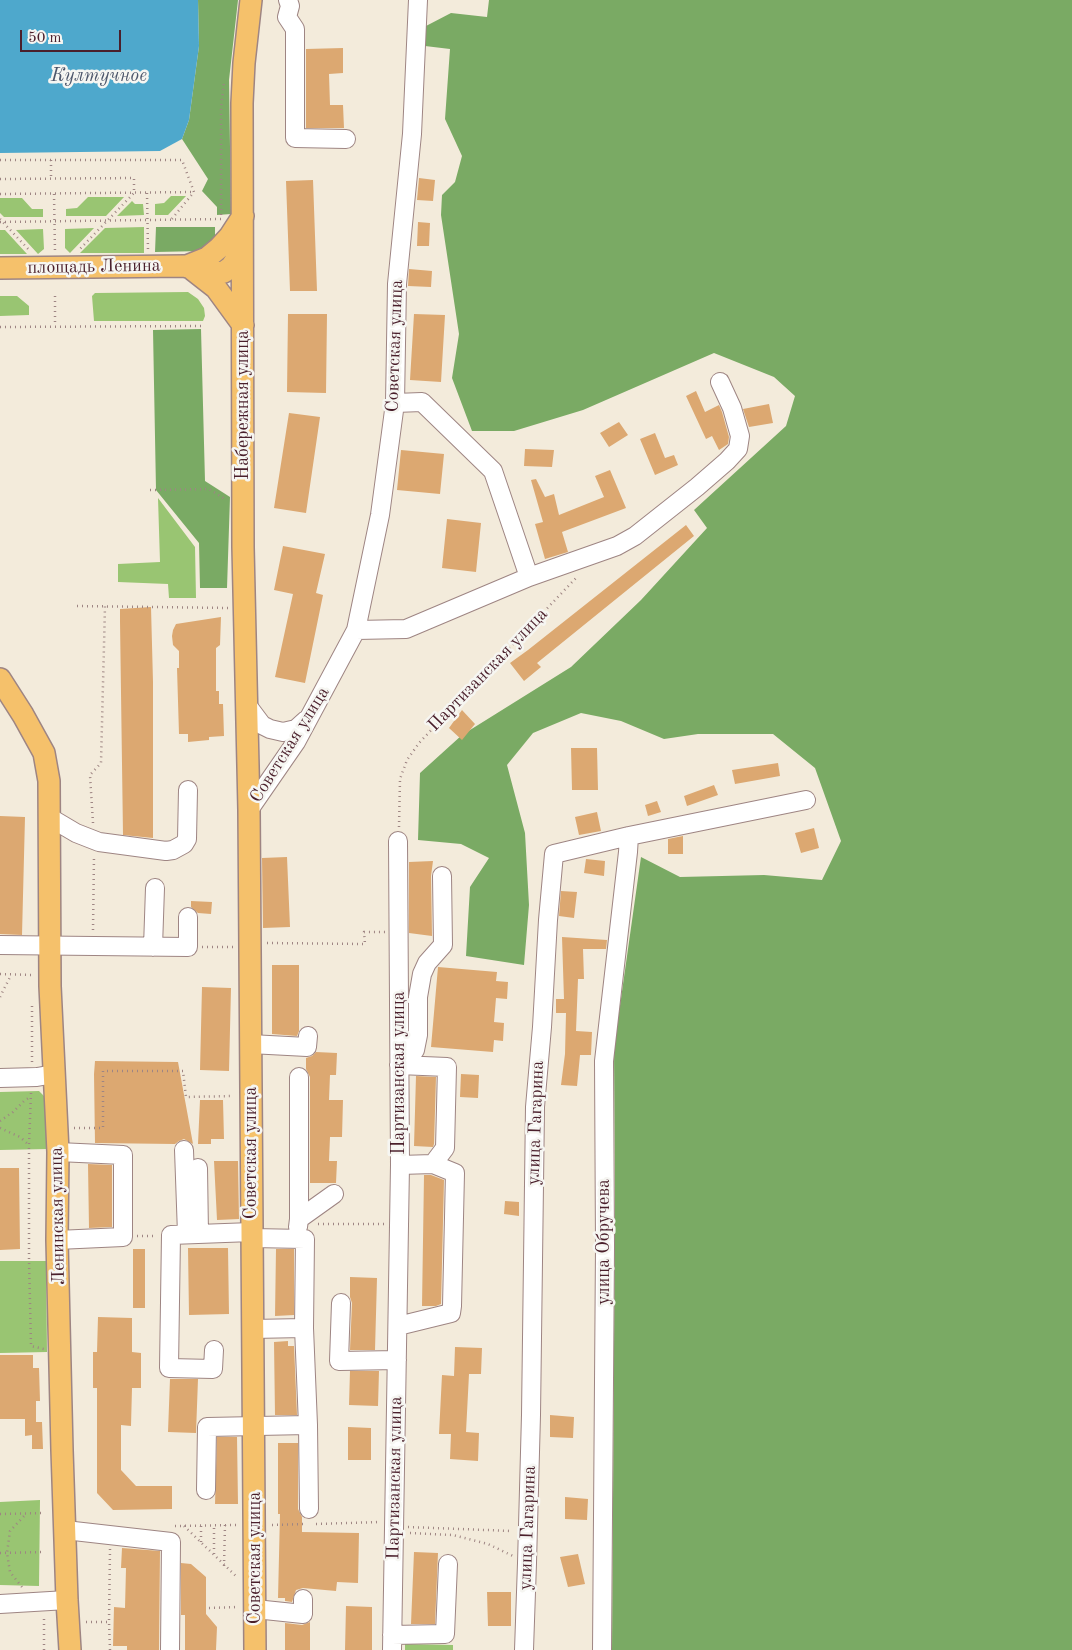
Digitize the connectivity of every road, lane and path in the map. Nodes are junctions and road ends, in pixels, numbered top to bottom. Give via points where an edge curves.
1 (252, 0) edge
2 (288, 0) edge
3 (418, 0) edge
4 (221, 108) dead end
5 (346, 140) dead end
6 (0, 160) edge
7 (51, 160) junction
8 (52, 178) junction
9 (0, 179) edge
10 (194, 192) junction
11 (134, 193) junction
12 (147, 193) junction
13 (0, 194) edge
14 (54, 194) junction
15 (243, 216) junction
16 (108, 220) junction
17 (147, 220) junction
18 (171, 220) junction
19 (1, 221) edge
20 (54, 221) junction
21 (243, 244) junction
22 (148, 255) dead end
23 (34, 256) dead end
24 (55, 256) dead end
25 (74, 256) dead end
26 (187, 266) junction
27 (0, 268) edge
28 (55, 296) dead end
29 (243, 324) junction
30 (55, 326) junction
31 (204, 326) dead end
32 (0, 327) edge
33 (720, 382) dead end
34 (395, 403) junction
35 (150, 490) dead end
36 (231, 503) dead end
37 (579, 574) dead end
38 (528, 577) junction
39 (77, 606) dead end
40 (105, 606) junction
41 (233, 608) dead end
42 (356, 630) junction
43 (0, 679) edge
44 (247, 705) junction
45 (309, 718) junction
46 (188, 790) dead end
47 (806, 800) dead end
48 (249, 810) junction
49 (49, 817) junction
50 (629, 836) junction
51 (94, 840) junction
52 (398, 841) joint
53 (94, 858) dead end
54 (442, 876) dead end
55 (155, 888) dead end
56 (188, 917) dead end
57 (93, 931) dead end
58 (398, 932) junction
59 (261, 943) dead end
60 (0, 945) edge
61 (50, 946) junction
62 (153, 947) junction
63 (188, 947) junction
64 (236, 947) dead end
65 (0, 974) edge
66 (12, 975) junction
67 (32, 976) dead end
68 (0, 997) edge
69 (308, 1036) dead end
70 (250, 1044) junction
71 (399, 1065) junction
72 (54, 1074) junction
73 (299, 1077) dead end
74 (0, 1078) edge
75 (235, 1096) dead end
76 (31, 1097) dead end
77 (0, 1121) edge
78 (0, 1128) edge
79 (73, 1128) dead end
80 (29, 1145) dead end
81 (184, 1150) dead end
82 (58, 1152) junction
83 (400, 1164) junction
84 (433, 1164) junction
85 (198, 1168) dead end
86 (334, 1194) dead end
87 (399, 1224) junction
88 (298, 1227) junction
89 (186, 1234) junction
90 (252, 1235) junction
91 (123, 1237) junction
92 (58, 1240) junction
93 (341, 1303) dead end
94 (398, 1326) junction
95 (304, 1328) junction
96 (252, 1329) junction
97 (214, 1350) dead end
98 (397, 1360) junction
99 (308, 1425) junction
100 (253, 1426) junction
101 (206, 1490) dead end
102 (309, 1509) dead end
103 (44, 1513) dead end
104 (0, 1514) edge
105 (26, 1514) junction
106 (224, 1525) junction
107 (272, 1525) dead end
108 (175, 1526) dead end
109 (184, 1526) junction
110 (201, 1526) junction
111 (214, 1526) junction
112 (244, 1526) dead end
113 (397, 1527) junction
114 (65, 1530) junction
115 (528, 1532) junction
116 (110, 1534) junction
117 (201, 1543) junction
118 (0, 1552) edge
119 (44, 1552) dead end
120 (7, 1553) junction
121 (214, 1555) junction
122 (528, 1563) junction
123 (448, 1564) dead end
124 (224, 1566) junction
125 (237, 1578) dead end
126 (27, 1592) dead end
127 (303, 1599) dead end
128 (67, 1600) junction
129 (44, 1602) junction
130 (0, 1604) edge
131 (209, 1608) dead end
132 (251, 1608) junction
133 (86, 1622) dead end
134 (109, 1622) junction
135 (392, 1642) edge
136 (44, 1650) edge
137 (70, 1650) edge
138 (110, 1650) edge
139 (170, 1650) edge
140 (255, 1650) edge
141 (524, 1650) edge
142 (602, 1650) edge

1 - 15 main road, Набережная улица via 242,103
2 - 5 street via 288,17 294,29 295,138
3 - 34 street, Советская улица via 412,134 397,284
4 - 18 path via 221,219
6 - 7 path
7 - 8 path
7 - 10 path via 182,160
8 - 9 path
8 - 11 path via 134,178
10 - 12 path
10 - 18 path
11 - 12 path
11 - 14 path
11 - 16 path
12 - 17 path
13 - 14 path
14 - 20 path
15 - 21 main road, Набережная улица
15 - 26 main road via 219,248 207,258
16 - 17 path
16 - 20 path
16 - 25 path
17 - 18 path
17 - 22 path
19 - 20 path
19 - 23 path
20 - 24 path
21 - 26 main road via 231,267 224,272 211,274
21 - 29 main road, Набережная улица
26 - 27 main road, площадь Ленина
26 - 29 main road via 216,288
28 - 30 path
29 - 44 main road, Набережная улица
30 - 31 path
30 - 32 path
33 - 38 street via 740,436 738,449 727,462 635,536 617,546
34 - 38 street via 422,402 493,470
34 - 42 street, Советская улица via 380,515
35 - 36 path via 209,489
37 - 52 path, Партизанская улица via 415,749 400,779
38 - 42 street via 406,629
39 - 40 path
40 - 41 path
40 - 51 path via 101,763 90,775
42 - 45 street, Советская улица
43 - 49 main road, Ленинская улица via 44,753 49,781
44 - 45 street via 262,725 283,732 296,729
44 - 48 main road, Набережная улица
45 - 48 street, Советская улица
46 - 51 street via 187,839 179,847 166,850
47 - 50 street, улица Гагарина
48 - 70 main road, Советская улица
49 - 51 street
49 - 61 main road, Ленинская улица
50 - 115 street, улица Гагарина via 554,854 535,1107
50 - 142 street, улица Обручева via 604,1061
52 - 58 street, Партизанская улица
53 - 57 path
54 - 71 street via 443,946 427,963 422,974 415,1050
55 - 62 street
56 - 63 street
58 - 59 path via 364,932 364,944
58 - 71 street, Партизанская улица
60 - 61 street
61 - 62 street
61 - 72 main road, Ленинская улица
62 - 63 street
63 - 64 path
65 - 66 path
66 - 67 path
66 - 68 path
69 - 70 street via 307,1047
70 - 90 main road, Советская улица
71 - 83 street, Партизанская улица
71 - 84 street via 447,1067 444,1148
72 - 74 street
72 - 82 main road, Ленинская улица
73 - 88 street
75 - 79 path via 186,1097 182,1071 103,1071 103,1128
76 - 77 path
78 - 80 path
81 - 89 street
82 - 91 street via 123,1155
82 - 92 main road, Ленинская улица
83 - 84 street
83 - 87 street, Партизанская улица
84 - 94 street via 455,1173 452,1306 450,1313
85 - 89 street
86 - 88 street
87 - 88 path
87 - 94 street, Партизанская улица
88 - 90 street
88 - 95 street via 305,1239
89 - 90 street
89 - 91 path
89 - 97 street via 169,1368 213,1369
90 - 96 main road, Советская улица
91 - 92 street
92 - 114 main road, Ленинская улица
93 - 98 street via 339,1361
94 - 98 street, Партизанская улица
95 - 96 street
95 - 99 street
96 - 100 main road, Советская улица
98 - 113 street, Партизанская улица
99 - 100 street
99 - 102 street
100 - 101 street via 207,1427
100 - 132 main road, Советская улица
103 - 105 path
104 - 105 path
105 - 120 path via 10,1531
106 - 111 path
106 - 112 path
106 - 124 path
107 - 113 path
108 - 109 path
109 - 110 path
109 - 117 path
110 - 111 path
110 - 117 path
111 - 121 path
113 - 115 path
113 - 122 path via 488,1544
113 - 135 street, Партизанская улица
114 - 116 street
114 - 128 main road, Ленинская улица
115 - 122 street, улица Гагарина
116 - 134 path
116 - 139 street via 171,1542
117 - 121 path
118 - 120 path
119 - 120 path
120 - 126 path via 10,1572
121 - 124 path
122 - 141 street, улица Гагарина
123 - 135 street via 445,1634
124 - 125 path
127 - 132 street via 303,1614
128 - 129 street
128 - 137 main road, Ленинская улица
129 - 130 street
129 - 136 path
131 - 132 path
132 - 140 main road, Советская улица
133 - 134 path
134 - 138 path

